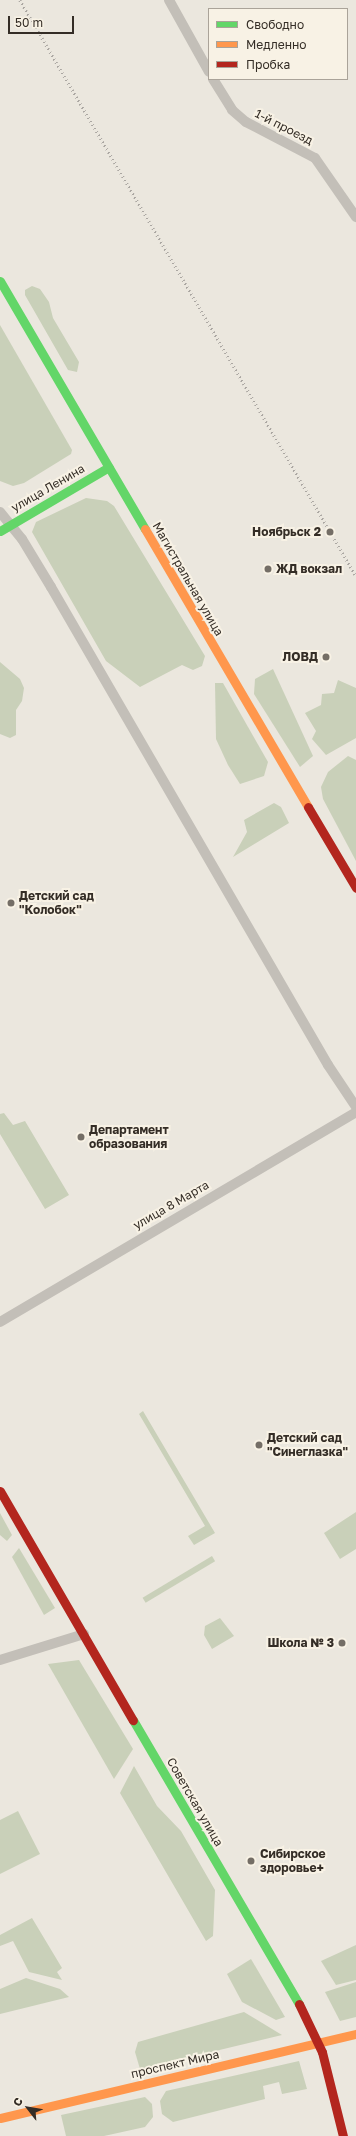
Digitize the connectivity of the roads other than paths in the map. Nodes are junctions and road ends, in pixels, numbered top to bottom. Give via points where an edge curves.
1 (169, 0) edge
2 (208, 70) edge
3 (214, 80) edge
4 (356, 217) edge
5 (0, 281) edge
6 (109, 467) junction
7 (0, 512) edge
8 (10, 525) junction
9 (0, 531) edge
10 (356, 888) edge
11 (356, 1107) edge
12 (356, 1112) edge
13 (0, 1322) edge
14 (0, 1491) edge
15 (84, 1634) junction
16 (0, 1660) edge
17 (356, 2034) edge
18 (319, 2044) junction
19 (0, 2118) edge
20 (343, 2136) edge

1 - 2 street
3 - 4 street, 1-й проезд via 232,110 246,122 314,158
5 - 6 main road, Магистральная улица
6 - 8 main road, улица Ленина
6 - 10 main road, Магистральная улица
7 - 8 street
8 - 9 main road, улица Ленина
8 - 11 street via 55,594 328,1065
12 - 13 street, улица 8 Марта
14 - 15 main road, Советская улица
15 - 16 street
15 - 18 main road, Советская улица
17 - 18 main road, проспект Мира
18 - 19 main road, проспект Мира
18 - 20 main road, Советская улица

